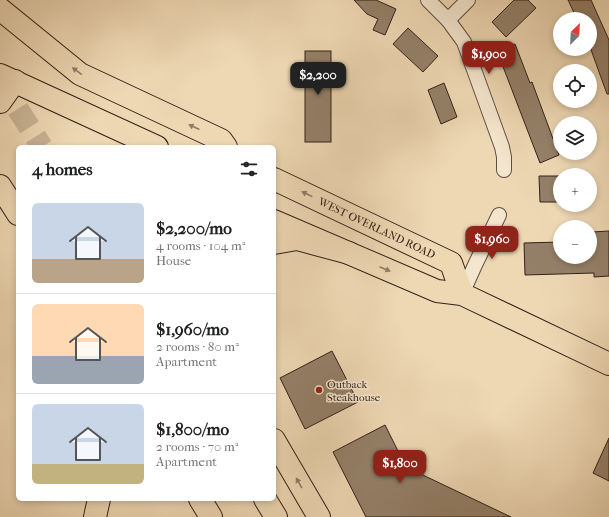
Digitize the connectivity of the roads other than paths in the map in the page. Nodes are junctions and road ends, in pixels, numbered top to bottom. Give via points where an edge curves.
1 (428, 0) edge
2 (468, 0) edge
3 (0, 9) edge
4 (448, 20) junction
5 (8, 78) edge
6 (0, 102) edge
7 (153, 145) edge
8 (225, 145) edge
9 (504, 170) dead end
10 (276, 180) edge
11 (0, 186) edge
12 (16, 211) edge
13 (499, 215) dead end
14 (276, 222) edge
15 (276, 243) edge
16 (349, 253) junction
17 (462, 294) junction
18 (609, 364) edge
19 (276, 444) edge
20 (99, 501) edge
21 (201, 501) edge
22 (266, 501) edge
23 (95, 517) edge
24 (211, 517) edge
25 (276, 517) edge
26 (318, 517) edge

1 - 4 street
2 - 4 street
8 -> 3 main road via 222,140 80,74
4 - 9 street via 464,42 502,147
5 - 6 main road
5 - 7 main road
17 -> 10 main road, WEST OVERLAND ROAD via 451,263
11 - 12 main road
13 - 17 street
14 - 16 main road
15 - 16 main road via 298,239
16 -> 17 main road via 437,291
17 - 18 main road
26 -> 19 main road
20 - 23 main road
21 - 24 main road
22 - 25 main road

